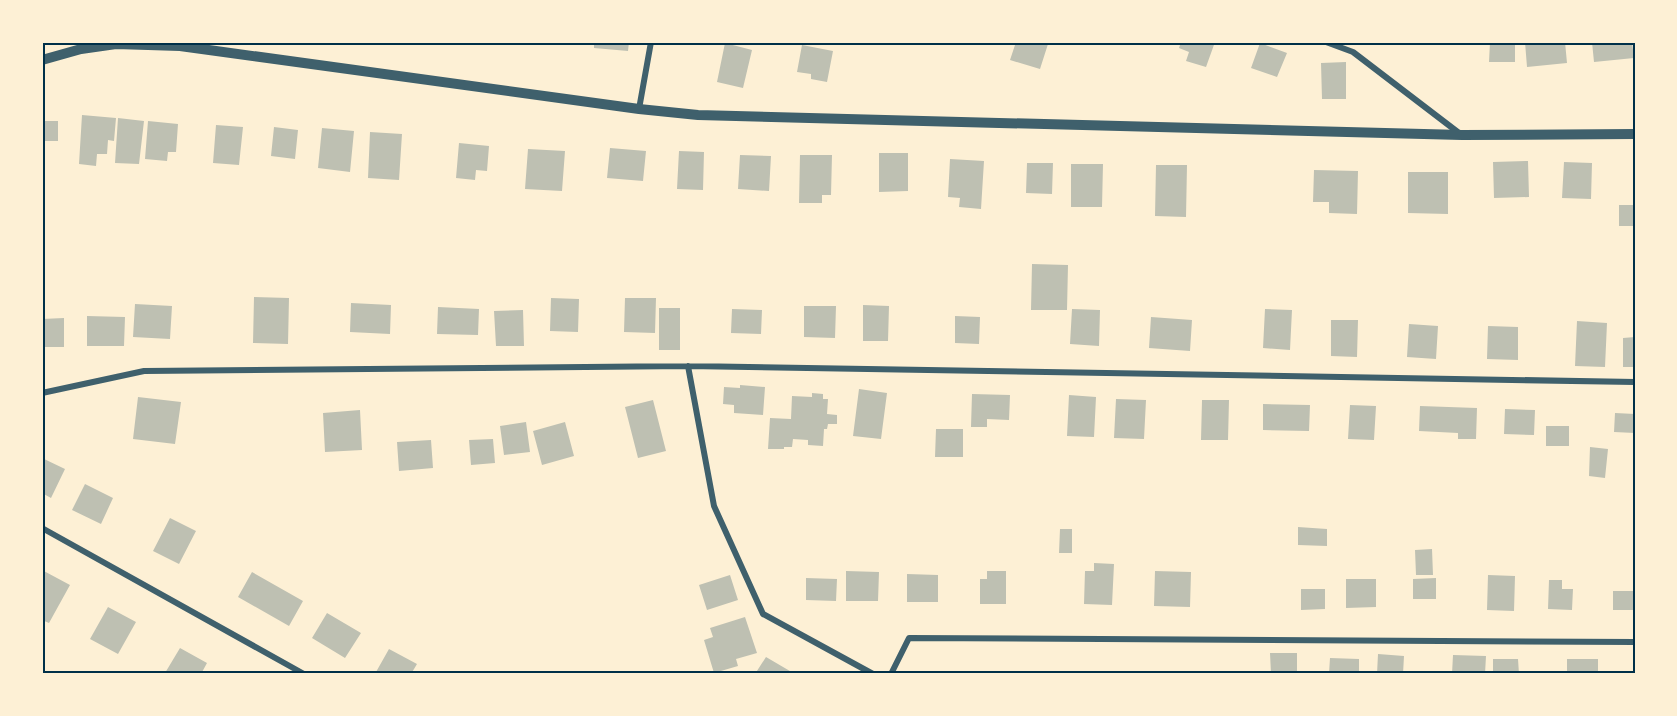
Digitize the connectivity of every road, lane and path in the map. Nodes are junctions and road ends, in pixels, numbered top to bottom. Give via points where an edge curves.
1 (651, 42) edge
2 (1326, 42) edge
3 (42, 60) edge
4 (639, 109) junction
5 (1635, 134) edge
6 (1462, 135) junction
7 (688, 366) junction
8 (1635, 382) edge
9 (42, 393) edge
10 (42, 528) edge
11 (1635, 642) edge
12 (304, 674) edge
13 (873, 674) edge
14 (891, 674) edge

1 - 4 street
2 - 6 street via 1353,52
3 - 4 street via 116,44 180,46
4 - 6 street via 698,116
5 - 6 street
7 - 8 street
7 - 9 street via 144,371
7 - 13 street via 714,506 763,614
10 - 12 street
11 - 14 street via 909,638

